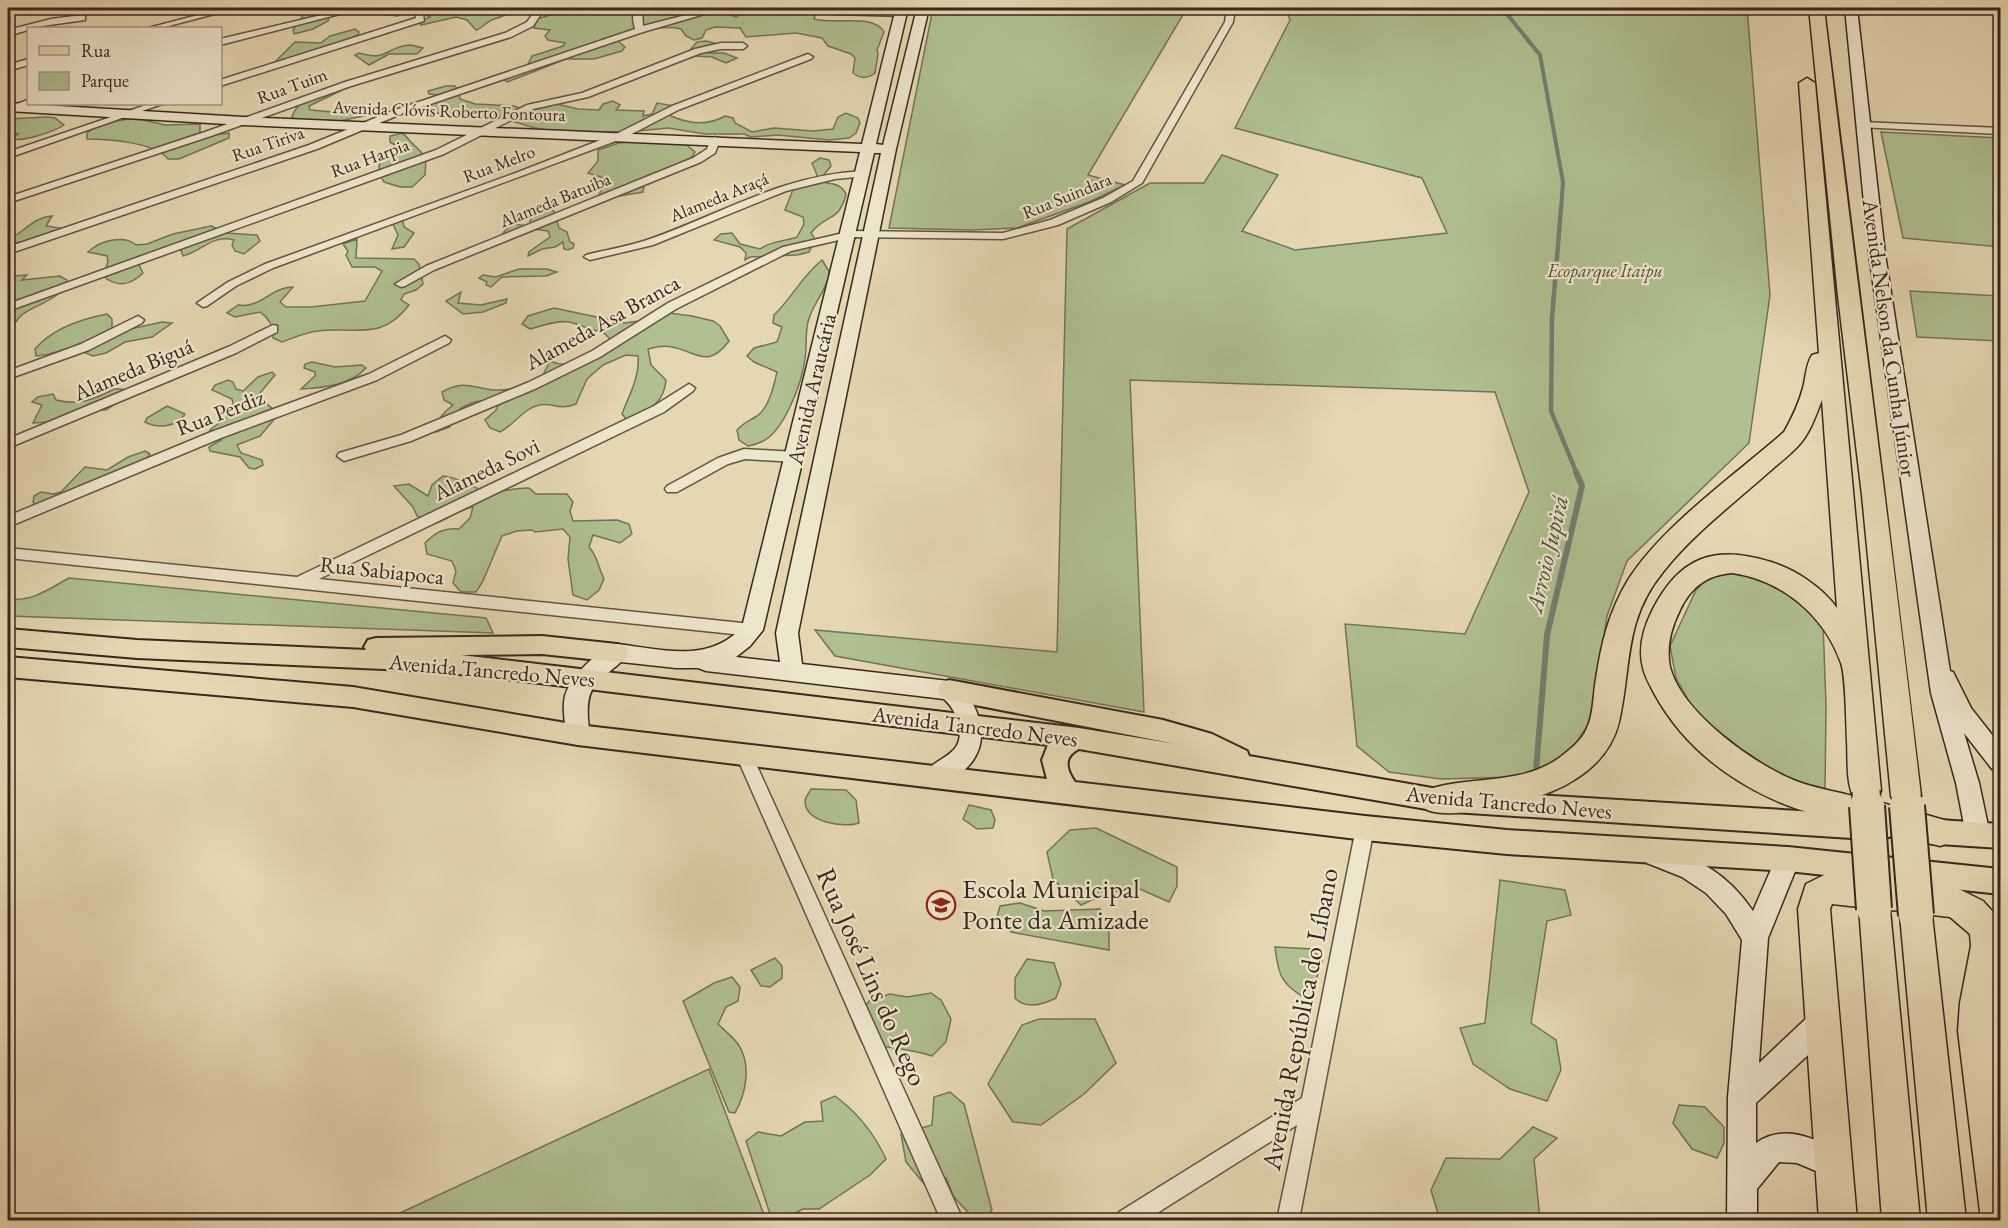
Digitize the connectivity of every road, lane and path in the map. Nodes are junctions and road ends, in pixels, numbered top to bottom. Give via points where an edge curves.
1 (202, 8) edge
2 (233, 8) edge
3 (359, 8) edge
4 (418, 8) edge
5 (528, 8) edge
6 (638, 8) edge
7 (721, 8) edge
8 (923, 8) edge
9 (1231, 8) edge
10 (1800, 8) edge
11 (1851, 8) edge
12 (902, 10) edge
13 (836, 12) dead end
14 (1824, 13) edge
15 (82, 18) dead end
16 (189, 18) junction
17 (31, 27) edge
18 (156, 27) edge
19 (27, 28) edge
20 (640, 30) junction
21 (8, 33) edge
22 (222, 42) edge
23 (743, 46) dead end
24 (808, 57) dead end
25 (27, 62) edge
26 (8, 68) edge
27 (222, 82) edge
28 (27, 103) edge
29 (154, 105) edge
30 (10, 108) edge
31 (124, 114) junction
32 (243, 121) junction
33 (1862, 124) junction
34 (361, 126) junction
35 (485, 130) junction
36 (2001, 131) edge
37 (620, 135) junction
38 (715, 140) junction
39 (867, 148) junction
40 (889, 148) junction
41 (8, 155) edge
42 (862, 174) junction
43 (8, 200) edge
44 (876, 233) junction
45 (848, 234) junction
46 (8, 251) edge
47 (590, 257) dead end
48 (400, 284) dead end
49 (203, 303) dead end
50 (8, 308) edge
51 (1825, 314) junction
52 (138, 320) dead end
53 (273, 328) dead end
54 (445, 340) dead end
55 (8, 375) edge
56 (689, 388) dead end
57 (8, 444) edge
58 (344, 456) dead end
59 (795, 457) junction
60 (672, 489) dead end
61 (8, 522) edge
62 (8, 553) edge
63 (298, 583) junction
64 (752, 630) junction
65 (8, 638) edge
66 (617, 653) junction
67 (232, 655) junction
68 (688, 660) junction
69 (1856, 664) junction
70 (8, 667) edge
71 (1939, 667) junction
72 (792, 670) junction
73 (586, 678) junction
74 (949, 690) junction
75 (971, 725) junction
76 (578, 735) junction
77 (1079, 738) junction
78 (744, 755) junction
79 (2001, 762) edge
80 (1258, 769) junction
81 (933, 778) junction
82 (1068, 793) junction
83 (1438, 800) junction
84 (1365, 828) junction
85 (1940, 832) junction
86 (1989, 836) edge
87 (1641, 849) junction
88 (1788, 859) junction
89 (2001, 882) edge
90 (1755, 938) junction
91 (1823, 1022) junction
92 (1981, 1077) junction
93 (1742, 1097) junction
94 (1312, 1103) junction
95 (2001, 1120) edge
96 (1835, 1164) junction
97 (1742, 1185) junction
98 (952, 1221) edge
99 (1127, 1221) edge
100 (1288, 1221) edge
101 (1742, 1221) edge
102 (1838, 1221) edge
103 (1901, 1221) edge
104 (1947, 1221) edge
105 (2000, 1221) edge

1 - 16 street
2 - 16 street
3 - 22 street
4 - 27 street via 421,19
5 - 32 street, Rua Tuim via 537,14 534,20 508,35
6 - 20 street
7 - 20 street, Rua Tiriva
8 - 40 street, Avenida Araucária
9 - 44 street, Rua Suindara via 1229,22 1137,183 1115,197 1024,233
10 - 51 highway
11 - 33 street, Avenida Nelson da Cunha Júnior
12 - 13 street
12 - 39 street, Avenida Araucária
14 - 104 highway, bridge via 1824,72 1874,495
15 - 17 street
16 - 18 street
19 - 21 street
20 - 34 street, Rua Tiriva
23 - 35 street, Rua Harpia via 698,51 585,94 530,108
24 - 37 street, Rua Melro via 675,108
25 - 26 street
28 - 30 street
29 - 31 street
30 - 31 street, Avenida Clóvis Roberto Fontoura
31 - 32 street, Avenida Clóvis Roberto Fontoura
31 - 41 street
32 - 34 street, Avenida Clóvis Roberto Fontoura
32 - 43 street, Rua Tuim
33 - 36 street
33 - 71 street, Avenida Nelson da Cunha Júnior
34 - 35 street, Avenida Clóvis Roberto Fontoura
34 - 46 street, Rua Tiriva via 313,147
35 - 37 street, Avenida Clóvis Roberto Fontoura
35 - 50 street, Rua Harpia via 440,152
37 - 38 street, Avenida Clóvis Roberto Fontoura
37 - 49 street, Rua Melro via 270,266
38 - 39 street, Avenida Clóvis Roberto Fontoura
38 - 48 street, Alameda Batuiba via 711,151 697,160 430,268
39 - 40 street, Avenida Clóvis Roberto Fontoura
39 - 42 street, Avenida Araucária
40 - 44 street, Avenida Araucária
42 - 45 street, Avenida Araucária
42 - 47 street, Alameda Araçá via 821,176 655,241
44 - 45 street, Alameda Asa Branca
44 - 72 street, Avenida Araucária via 787,633
45 - 58 street, Alameda Asa Branca via 787,249 672,306 596,354 524,389 406,438
45 - 59 street, Avenida Araucária
51 - 69 highway
51 - 83 highway via 1817,386 1792,438 1669,546 1635,591 1619,627 1605,720 1589,750 1569,769 1521,789
52 - 55 street via 85,347
53 - 57 street, Alameda Biguá via 232,350
54 - 61 street, Rua Perdiz via 373,377 216,435
56 - 63 street, Alameda Sovi via 659,409
59 - 60 street via 744,454 723,460
59 - 64 street, Avenida Araucária
62 - 63 street, Rua Sabiapoca
63 - 64 street, Rua Sabiapoca
64 - 68 street via 730,650
65 - 67 main road, Avenida Tancredo Neves
66 - 67 main road via 542,645 417,645
66 - 68 street
66 - 73 street
67 - 73 main road, Avenida Tancredo Neves via 429,662
68 - 72 street
69 - 85 highway via 1821,607 1794,584 1771,572 1739,564 1701,569 1681,585 1661,620 1654,650 1656,668 1686,722 1742,766 1776,786 1821,801
69 - 103 highway, bridge
70 - 76 main road, Avenida Tancredo Neves via 353,697
71 - 79 street, Avenida Nelson da Cunha Júnior via 1964,715
71 - 86 street, Avenida Nelson da Cunha Júnior via 1946,716 1973,805
72 - 74 street
73 - 75 main road, Avenida Tancredo Neves
73 - 76 street via 576,697
74 - 75 street via 963,704
74 - 80 main road via 1163,730 1203,741
75 - 77 main road, Avenida Tancredo Neves
75 - 81 street via 971,741 964,756
76 - 78 main road, Avenida Tancredo Neves
77 - 80 main road, Avenida Tancredo Neves
77 - 82 main road via 1061,746 1054,766 1055,776
78 - 81 main road, Avenida Tancredo Neves
78 - 98 street, Rua José Lins do Rego
80 - 83 main road, Avenida Tancredo Neves
81 - 82 main road, Avenida Tancredo Neves
82 - 84 main road, Avenida Tancredo Neves
83 - 85 main road, Avenida Tancredo Neves
84 - 87 main road, Avenida Tancredo Neves via 1507,842
84 - 94 street, Avenida República do Líbano
85 - 86 main road, Avenida Tancredo Neves
87 - 88 main road, Avenida Tancredo Neves
87 - 90 street via 1682,864 1722,888 1737,905
88 - 89 main road, Avenida Tancredo Neves
88 - 90 street
90 - 93 street
91 - 92 highway via 1814,909 1817,895 1828,888 1955,902 1972,910 1989,932 1990,955 1977,1002
91 - 93 street
91 - 96 highway
92 - 95 main road
92 - 105 highway
93 - 97 street
94 - 99 street
94 - 100 street, Avenida República do Líbano
96 - 97 street via 1804,1149 1779,1146 1762,1156
96 - 102 highway
97 - 101 street

